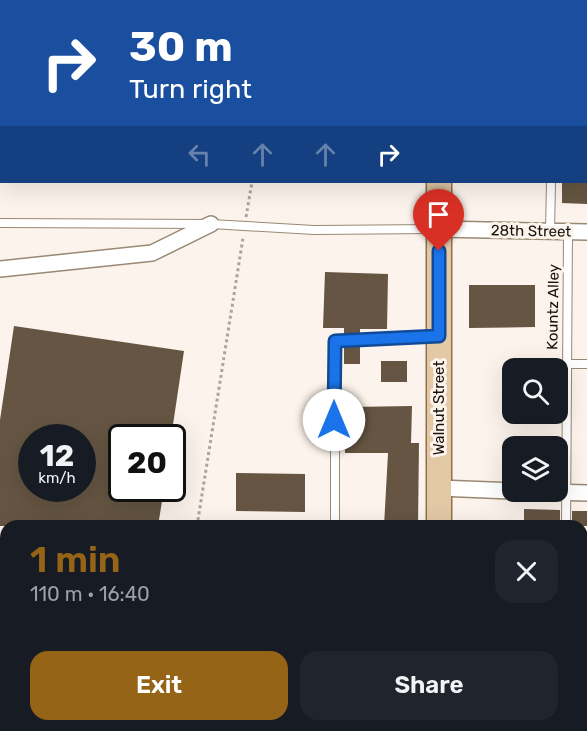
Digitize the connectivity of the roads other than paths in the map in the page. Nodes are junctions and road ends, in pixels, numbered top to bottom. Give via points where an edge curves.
1 (439, 183) edge
2 (551, 183) edge
3 (0, 223) edge
4 (211, 224) junction
5 (439, 229) junction
6 (550, 231) junction
7 (568, 232) junction
8 (587, 232) edge
9 (0, 269) edge
10 (439, 336) junction
11 (565, 358) edge
12 (568, 364) edge
13 (587, 364) edge
14 (439, 488) junction
15 (502, 490) edge
16 (568, 493) edge
17 (587, 493) edge
18 (566, 502) edge
19 (335, 520) edge
20 (439, 520) edge
21 (566, 520) edge

1 - 5 main road, Walnut Street
2 - 6 lane
3 - 4 lane
4 - 5 lane via 314,230
4 - 9 street via 152,253
5 - 6 street, 28th Street
5 - 10 main road, Walnut Street
6 - 7 street, 28th Street
7 - 8 street, 28th Street
7 - 11 lane, Kountz Alley
10 - 14 main road, Walnut Street
10 - 19 lane via 335,341
12 - 13 lane
14 - 15 street
14 - 20 main road, Walnut Street
16 - 17 street
18 - 21 lane, Kountz Alley

